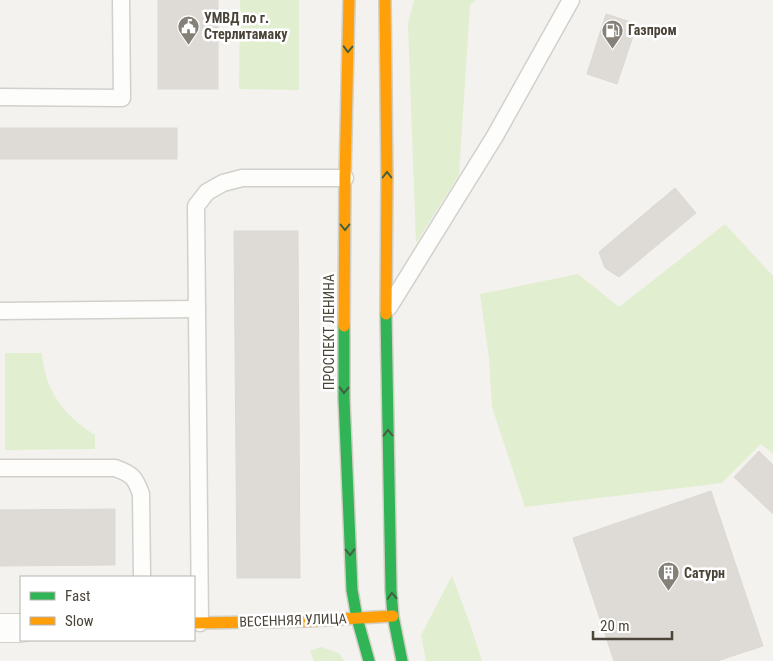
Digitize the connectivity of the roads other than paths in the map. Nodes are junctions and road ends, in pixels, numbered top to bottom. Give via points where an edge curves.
1 (121, 0) edge
2 (349, 0) edge
3 (385, 0) edge
4 (571, 0) edge
5 (0, 97) edge
6 (345, 178) junction
7 (197, 309) junction
8 (0, 310) edge
9 (386, 311) junction
10 (0, 468) edge
11 (142, 576) edge
12 (393, 616) junction
13 (357, 618) junction
14 (197, 623) edge
15 (0, 628) edge
16 (20, 628) edge
17 (369, 661) edge
18 (402, 661) edge

1 - 5 lane via 122,98
2 -> 6 main road, ПРОСПЕКТ ЛЕНИНА
9 -> 3 main road
4 - 9 lane via 495,136
6 - 7 lane via 242,178 207,192 196,206
6 -> 13 main road, ПРОСПЕКТ ЛЕНИНА via 344,399 352,590
7 - 8 lane
7 - 14 lane
12 -> 9 main road
10 - 11 lane via 116,468 128,472 138,484 141,494
12 - 13 main road, ВЕСЕННЯЯ УЛИЦА
12 - 18 main road
13 - 14 main road, ВЕСЕННЯЯ УЛИЦА
13 - 17 main road, ПРОСПЕКТ ЛЕНИНА
15 - 16 street

